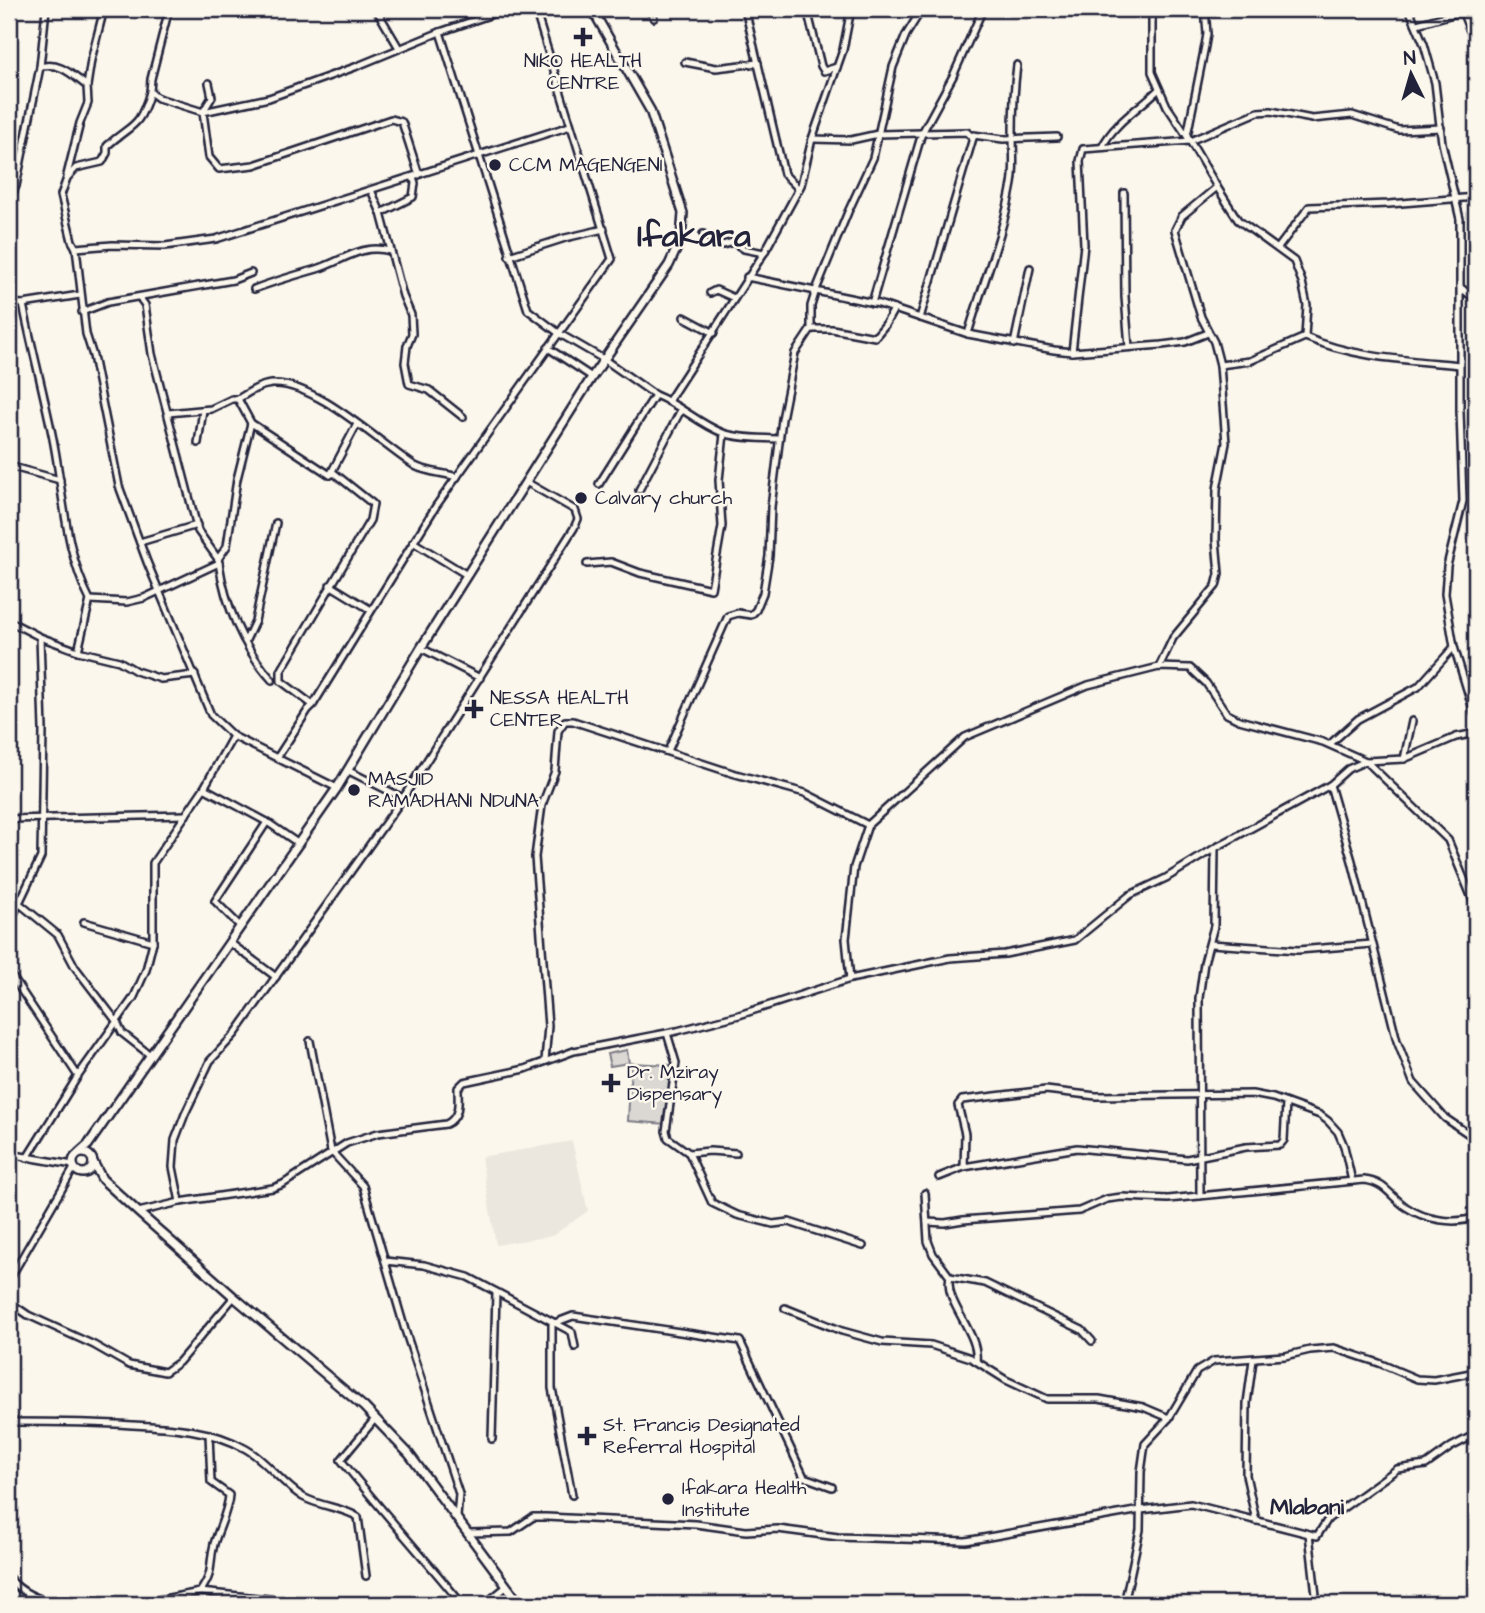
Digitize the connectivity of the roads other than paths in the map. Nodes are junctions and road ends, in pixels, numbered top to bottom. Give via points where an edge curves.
1 (46, 9) edge
2 (104, 9) edge
3 (169, 9) edge
4 (376, 9) edge
5 (507, 9) edge
6 (534, 9) edge
7 (592, 9) edge
8 (649, 9) edge
9 (745, 9) edge
10 (807, 9) edge
11 (851, 9) edge
12 (922, 9) edge
13 (1152, 9) edge
14 (1205, 9) edge
15 (1409, 9) edge
16 (1471, 9) edge
17 (982, 10) edge
18 (1462, 11) junction
19 (654, 18) dead end
20 (1417, 24) junction
21 (440, 32) junction
22 (1476, 46) edge
23 (399, 48) junction
24 (685, 62) dead end
25 (758, 63) junction
26 (1017, 65) dead end
27 (40, 67) junction
28 (837, 67) junction
29 (209, 83) dead end
30 (87, 86) junction
31 (1158, 90) junction
32 (150, 92) junction
33 (203, 112) junction
34 (570, 126) junction
35 (1440, 128) junction
36 (922, 133) junction
37 (878, 134) junction
38 (1057, 137) dead end
39 (973, 138) junction
40 (1189, 138) junction
41 (812, 139) junction
42 (1013, 139) junction
43 (1102, 147) junction
44 (477, 155) junction
45 (416, 176) junction
46 (67, 178) junction
47 (1217, 187) junction
48 (799, 189) junction
49 (371, 190) junction
50 (1124, 193) dead end
51 (1476, 197) edge
52 (1457, 198) junction
53 (9, 202) edge
54 (381, 213) junction
55 (604, 229) junction
56 (703, 234) dead end
57 (76, 248) junction
58 (1278, 248) junction
59 (390, 251) junction
60 (764, 253) junction
61 (509, 256) junction
62 (1030, 268) dead end
63 (251, 273) dead end
64 (747, 277) junction
65 (1460, 287) junction
66 (254, 289) dead end
67 (816, 290) junction
68 (710, 293) dead end
69 (80, 295) junction
70 (139, 297) junction
71 (734, 298) junction
72 (1476, 300) edge
73 (9, 303) edge
74 (872, 303) junction
75 (23, 304) junction
76 (894, 309) junction
77 (82, 312) junction
78 (684, 317) dead end
79 (920, 318) junction
80 (811, 329) junction
81 (714, 333) junction
82 (1208, 333) junction
83 (560, 334) junction
84 (968, 334) junction
85 (1304, 337) junction
86 (1014, 344) junction
87 (1129, 347) junction
88 (548, 348) junction
89 (1072, 352) junction
90 (605, 360) junction
91 (1220, 365) junction
92 (1459, 365) junction
93 (592, 377) junction
94 (655, 395) junction
95 (238, 399) junction
96 (668, 400) junction
97 (203, 410) junction
98 (681, 410) junction
99 (168, 413) junction
100 (463, 417) dead end
101 (251, 423) junction
102 (357, 424) junction
103 (724, 434) junction
104 (779, 439) junction
105 (198, 443) dead end
106 (9, 466) edge
107 (330, 475) junction
108 (457, 477) junction
109 (60, 480) junction
110 (526, 482) junction
111 (598, 484) dead end
112 (639, 490) dead end
113 (276, 523) dead end
114 (197, 525) junction
115 (140, 542) junction
116 (413, 542) junction
117 (219, 561) junction
118 (587, 564) dead end
119 (467, 575) junction
120 (330, 585) junction
121 (160, 591) junction
122 (90, 600) junction
123 (371, 610) junction
124 (9, 621) edge
125 (40, 637) junction
126 (246, 640) junction
127 (1454, 647) junction
128 (421, 648) junction
129 (78, 651) junction
130 (1159, 667) junction
131 (195, 675) junction
132 (480, 678) junction
133 (272, 680) dead end
134 (313, 705) junction
135 (1476, 719) edge
136 (1412, 721) dead end
137 (1476, 733) edge
138 (233, 736) junction
139 (1330, 744) junction
140 (668, 751) junction
141 (277, 758) junction
142 (1404, 759) junction
143 (1366, 761) junction
144 (347, 770) junction
145 (1330, 785) junction
146 (204, 788) junction
147 (337, 788) junction
148 (403, 798) junction
149 (186, 815) junction
150 (41, 818) junction
151 (9, 819) edge
152 (267, 822) junction
153 (868, 825) junction
154 (299, 844) junction
155 (1215, 848) junction
156 (9, 895) edge
157 (20, 903) junction
158 (1476, 908) edge
159 (84, 922) dead end
160 (9, 924) edge
161 (240, 926) junction
162 (153, 942) junction
163 (229, 942) junction
164 (1211, 943) junction
165 (1372, 944) junction
166 (9, 972) edge
167 (276, 977) junction
168 (850, 979) junction
169 (117, 1023) junction
170 (667, 1032) junction
171 (310, 1041) dead end
172 (150, 1055) junction
173 (545, 1062) junction
174 (78, 1076) junction
175 (1199, 1094) junction
176 (1286, 1103) junction
177 (1476, 1139) edge
178 (91, 1140) junction
179 (331, 1151) junction
180 (79, 1153) junction
181 (689, 1153) junction
182 (736, 1153) dead end
183 (9, 1154) edge
184 (1199, 1157) junction
185 (27, 1158) junction
186 (92, 1160) junction
187 (74, 1166) junction
188 (964, 1167) junction
189 (83, 1173) junction
190 (939, 1177) dead end
191 (103, 1179) junction
192 (1352, 1181) junction
193 (925, 1193) dead end
194 (1200, 1196) junction
195 (180, 1202) junction
196 (138, 1212) junction
197 (1476, 1217) edge
198 (927, 1222) junction
199 (863, 1246) dead end
200 (384, 1261) junction
201 (950, 1277) junction
202 (9, 1280) edge
203 (496, 1292) junction
204 (234, 1297) junction
205 (9, 1303) edge
206 (785, 1308) dead end
207 (552, 1324) junction
208 (1092, 1341) dead end
209 (575, 1347) dead end
210 (1253, 1360) junction
211 (976, 1361) junction
212 (1476, 1372) edge
213 (1169, 1418) junction
214 (375, 1419) junction
215 (9, 1422) edge
216 (209, 1434) junction
217 (1476, 1434) edge
218 (492, 1439) dead end
219 (832, 1488) dead end
220 (572, 1495) dead end
221 (1140, 1510) junction
222 (457, 1517) junction
223 (1256, 1521) junction
224 (468, 1533) junction
225 (1309, 1534) junction
226 (366, 1576) dead end
227 (9, 1578) edge
228 (506, 1587) junction
229 (200, 1592) junction
230 (242, 1595) junction
231 (1124, 1603) edge
232 (61, 1604) edge
233 (138, 1604) edge
234 (242, 1604) edge
235 (291, 1604) edge
236 (462, 1604) edge
237 (485, 1604) edge
238 (520, 1604) edge
239 (1070, 1604) edge
240 (1317, 1604) edge

1 - 27 street
2 - 30 street
3 - 32 street
4 - 23 street
5 - 21 street
6 - 34 street
7 - 90 main road via 650,110 682,213 681,239 669,265
8 - 19 street
9 - 25 street
10 - 28 street via 821,66 824,71
11 - 28 street
12 - 37 street via 893,67
13 - 31 street via 1150,64
14 - 40 street via 1207,34
15 - 20 street
16 - 18 street
17 - 36 street
18 - 20 street
18 - 22 street
20 - 35 street via 1436,83
21 - 23 street
21 - 44 street
23 - 33 street via 269,98
24 - 25 street via 716,68
25 - 48 street via 784,174
26 - 42 street
27 - 30 street via 66,68
27 - 53 street
28 - 41 street
29 - 33 street via 212,97
30 - 46 street via 88,103
31 - 40 street
31 - 43 street via 1114,127
32 - 33 street
32 - 46 street via 142,117 107,146 102,162 76,168
33 - 45 street via 209,157 219,169 254,165 391,119 402,122
34 - 44 street
34 - 55 street
35 - 40 street via 1399,130 1352,115 1306,119 1268,110
35 - 52 street
36 - 37 street
36 - 39 street via 967,132
36 - 74 street
37 - 41 street via 851,140
37 - 67 street via 873,158
38 - 42 street
39 - 42 street
39 - 79 street
40 - 43 street
40 - 47 street
41 - 48 street
42 - 84 street via 1015,160 1006,214
43 - 89 street via 1085,148 1080,155 1084,246
44 - 45 street
44 - 61 street
45 - 49 street
45 - 54 street via 413,197
46 - 57 street via 61,195
47 - 58 street via 1238,220
47 - 82 street via 1182,216 1175,230
48 - 60 street
49 - 54 street
49 - 57 street via 216,239 165,246
50 - 87 street
51 - 52 street
52 - 58 street via 1309,206
52 - 65 street
54 - 59 street
55 - 61 street
55 - 83 street via 612,259
56 - 60 street via 719,244 733,242
57 - 69 street
58 - 85 street via 1294,261 1302,282 1307,305
59 - 66 street via 357,251
59 - 100 street via 411,315 405,363 409,384 429,390
60 - 64 street
61 - 83 street via 528,310
62 - 86 street
63 - 70 street
64 - 67 street
64 - 71 street
65 - 72 street
65 - 92 street
67 - 74 street
67 - 80 street
68 - 71 street via 716,290
69 - 75 street
69 - 77 street
70 - 77 street
70 - 99 street via 145,305
71 - 81 street
73 - 75 street
74 - 76 street
75 - 109 street
76 - 79 street
76 - 80 street via 875,337
77 - 115 street via 119,486
78 - 81 street
79 - 84 street
80 - 104 street via 795,353
81 - 96 street
82 - 87 street via 1185,342
82 - 91 street
83 - 88 street
83 - 90 street
84 - 86 street
85 - 91 street via 1250,361
85 - 92 street via 1381,358
86 - 89 street
87 - 89 street
88 - 93 street
88 - 108 street
90 - 93 main road
90 - 94 street
91 - 130 street via 1226,443 1217,489 1219,574 1216,586 1172,638
92 - 127 street via 1463,500 1445,583
93 - 110 main road
94 - 96 street
94 - 111 street
95 - 97 street
95 - 101 street
95 - 102 street via 273,384 297,387
96 - 98 street
97 - 99 street
97 - 105 street
98 - 103 street
98 - 112 street
99 - 114 street
101 - 107 street
101 - 117 street
102 - 107 street
102 - 108 street via 417,467
103 - 104 street
103 - 118 street via 719,480 722,526 711,589 611,562
104 - 140 street via 769,556 756,610 751,615 738,612 728,616
106 - 109 street
107 - 120 street via 334,472 373,504 370,520
108 - 116 street
109 - 122 street via 68,540
110 - 119 main road
110 - 132 street via 575,510 578,519
113 - 126 street via 255,621
114 - 115 street
114 - 117 street
115 - 121 street
116 - 119 street
116 - 123 street
117 - 121 street
117 - 126 street via 228,602
119 - 128 main road
120 - 123 street
120 - 134 street via 281,671 281,681
121 - 122 street via 127,602
121 - 131 street
122 - 129 street
123 - 134 street
124 - 125 street
125 - 129 street
125 - 150 street
126 - 133 street via 254,660
127 - 135 street
127 - 139 street via 1418,687 1358,719
128 - 132 street
128 - 144 main road
129 - 131 street via 119,661 161,679
130 - 139 street via 1190,668 1227,714 1239,720
130 - 153 street via 1087,685 965,737
131 - 138 street via 211,715
132 - 148 street
134 - 141 street
136 - 142 street
137 - 142 street
138 - 141 street
138 - 146 street
139 - 143 street
140 - 153 street via 805,793
140 - 173 street via 573,721 565,721 558,731 555,771 542,805 535,858 548,1026
141 - 147 street
142 - 143 street
143 - 145 street
143 - 158 street via 1448,840
144 - 147 main road
144 - 148 street
145 - 155 street
145 - 165 street
146 - 149 street
146 - 152 street
147 - 154 main road
148 - 167 street
149 - 150 street
149 - 162 street via 153,863
150 - 151 street
150 - 157 street via 41,858
152 - 154 street
152 - 161 street via 215,901
153 - 168 street via 854,867 846,939
154 - 161 main road
155 - 164 street
155 - 168 street via 1130,895 1075,940 1005,954 950,958
156 - 157 street
157 - 160 street
157 - 169 street via 58,935 75,967
159 - 162 street
161 - 163 main road
162 - 169 street via 134,997
163 - 167 street
163 - 172 main road
164 - 165 street via 1298,950
164 - 175 street via 1199,998
165 - 177 street via 1397,1041 1413,1082 1445,1118
166 - 174 street
167 - 195 street via 210,1061 185,1114 175,1140 173,1167
168 - 170 street via 739,1015
169 - 172 street
169 - 174 street
170 - 173 street via 574,1051
170 - 181 street via 676,1063 666,1131 668,1138
171 - 179 street
172 - 178 main road
173 - 179 street via 460,1084 457,1115 446,1124 378,1133
174 - 185 street
175 - 176 street via 1252,1094
175 - 184 street
175 - 188 street via 1096,1097 1046,1090 962,1100 958,1105 965,1134
176 - 184 street via 1280,1145
176 - 192 street via 1320,1115 1338,1132
178 - 180 main road
178 - 186 main road
179 - 195 street via 273,1188
179 - 200 street via 363,1185
180 - 186 main road
180 - 187 main road
181 - 182 street
181 - 199 street via 712,1203 737,1215 773,1224 789,1222
183 - 185 street
184 - 188 street via 1077,1148
184 - 194 street
185 - 187 street
186 - 189 main road
186 - 191 main road
187 - 189 main road
187 - 202 street
188 - 190 street
189 - 191 main road
191 - 196 main road
192 - 194 street
192 - 197 street via 1377,1181 1407,1208 1436,1220
193 - 198 street
194 - 198 street via 1122,1197 1079,1211
195 - 196 street
196 - 204 main road
198 - 201 street via 933,1254
200 - 203 street via 468,1277
200 - 222 street via 459,1494
201 - 208 street via 985,1283 1082,1331
201 - 211 street via 950,1290 967,1325
203 - 207 street
203 - 218 street
204 - 205 street via 179,1362 165,1372 130,1365
204 - 214 main road
206 - 211 street via 842,1331 882,1342 931,1345
207 - 209 street via 572,1332
207 - 219 street via 573,1316 740,1341 804,1477
207 - 220 street via 552,1388
210 - 212 street via 1334,1348 1417,1379
210 - 213 street via 1214,1361 1197,1371
210 - 223 street via 1246,1475
211 - 213 street via 1047,1399 1099,1399 1143,1407
213 - 221 street via 1145,1444
214 - 222 main road via 409,1454
214 - 236 street via 341,1460
215 - 216 street via 173,1426
216 - 226 street via 249,1450 316,1505 358,1517
216 - 229 street via 211,1482 229,1495 214,1545 211,1576
217 - 225 street via 1426,1465 1397,1469 1328,1519 1317,1536
221 - 223 street via 1191,1504
221 - 224 street via 966,1541 546,1517 533,1517 511,1532
221 - 231 street
222 - 224 main road
223 - 225 street
224 - 228 main road
225 - 240 street
227 - 232 street via 26,1592
228 - 237 street
228 - 238 main road
229 - 230 street
229 - 233 street
230 - 234 street
230 - 235 street
231 - 239 street

